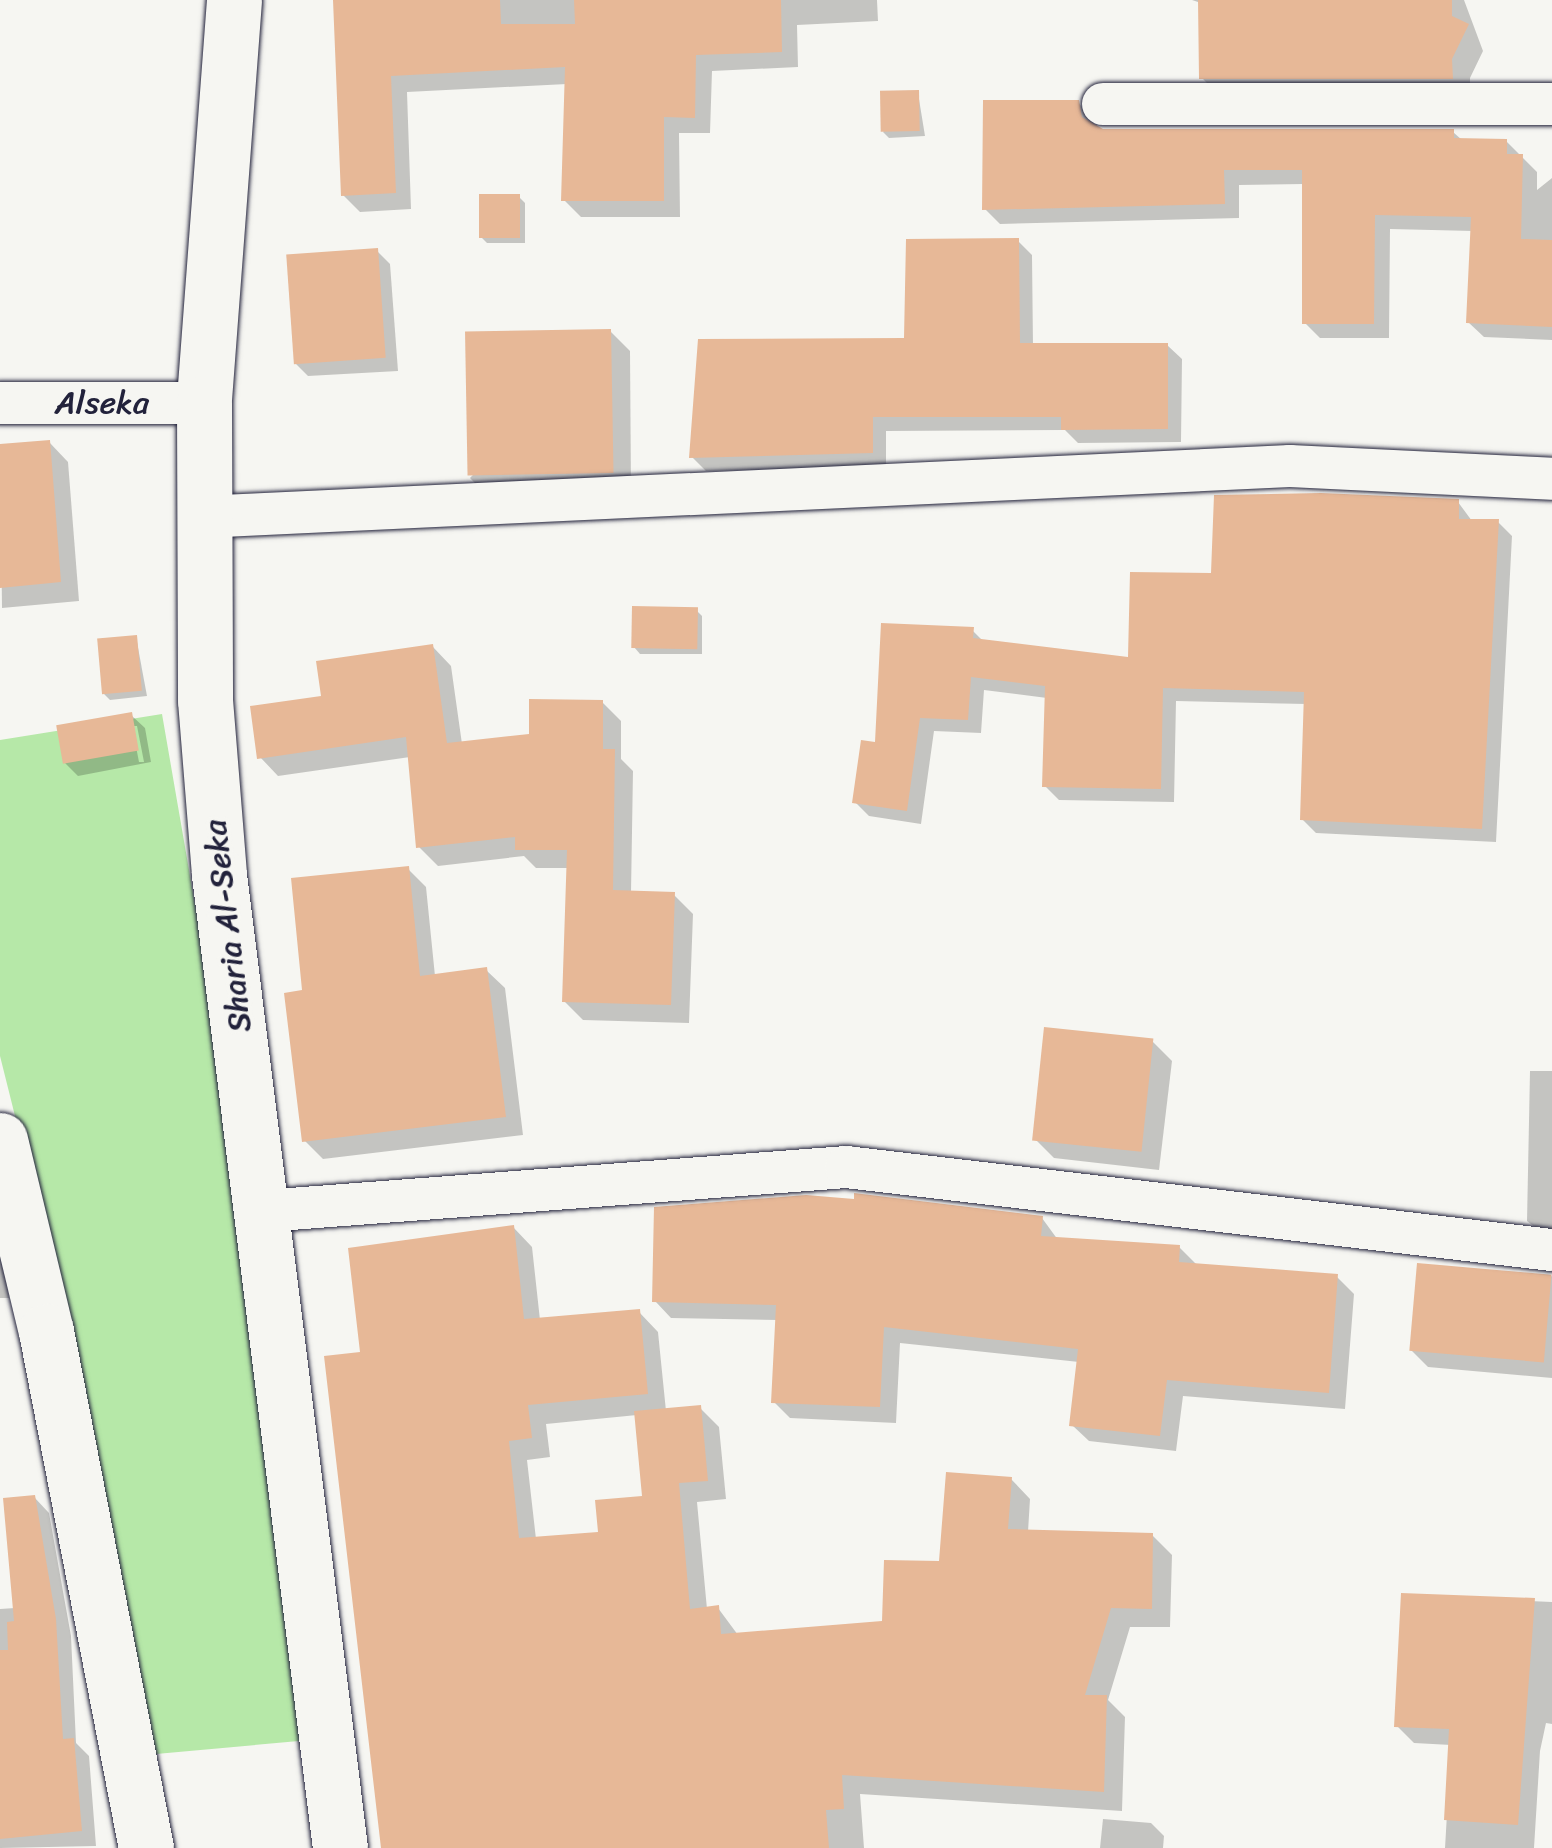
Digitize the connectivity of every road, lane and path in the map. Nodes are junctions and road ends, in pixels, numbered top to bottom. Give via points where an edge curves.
1 (234, 0) edge
2 (1103, 104) dead end
3 (1552, 104) edge
4 (0, 403) edge
5 (204, 403) junction
6 (1552, 478) edge
7 (201, 517) junction
8 (0, 1140) edge
9 (264, 1211) junction
10 (1552, 1250) edge
11 (146, 1848) edge
12 (340, 1848) edge

1 - 5 main road, Sharia Al-Seka
2 - 3 street
4 - 5 street, Alseka
5 - 7 main road, Sharia Al-Seka
6 - 7 street via 1290,466
7 - 9 main road, Sharia Al-Seka via 219,875
8 - 11 main road via 46,1331
9 - 10 street via 846,1167
9 - 12 main road, Sharia Al-Seka

